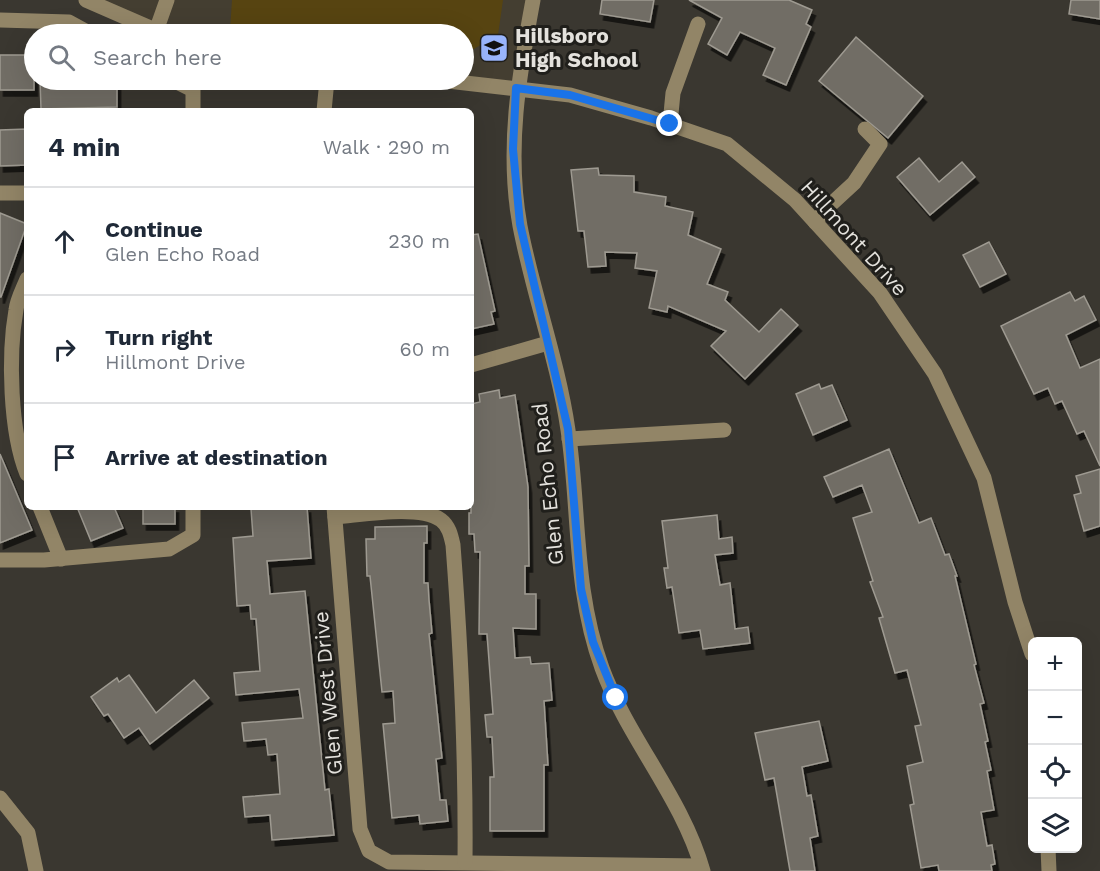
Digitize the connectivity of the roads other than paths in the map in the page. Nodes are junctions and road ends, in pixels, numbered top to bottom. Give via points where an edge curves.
1 (86, 0) edge
2 (167, 0) edge
3 (533, 0) edge
4 (0, 20) edge
5 (73, 24) edge
6 (140, 24) edge
7 (162, 24) edge
8 (698, 24) dead end
9 (474, 84) edge
10 (516, 88) junction
11 (193, 90) edge
12 (326, 90) edge
13 (193, 108) edge
14 (324, 108) edge
15 (670, 124) junction
16 (865, 129) dead end
17 (0, 193) edge
18 (24, 193) edge
19 (815, 222) junction
20 (24, 287) edge
21 (548, 343) junction
22 (474, 364) edge
23 (724, 430) dead end
24 (569, 439) junction
25 (24, 466) edge
26 (41, 510) edge
27 (193, 510) edge
28 (334, 512) edge
29 (61, 559) junction
30 (0, 560) edge
31 (1028, 642) edge
32 (0, 798) edge
33 (1048, 853) edge
34 (465, 862) junction
35 (389, 867) edge
36 (552, 867) edge
37 (702, 868) edge
38 (36, 871) edge
39 (1049, 871) edge

1 - 6 street
2 - 7 street
3 - 10 street, Glen Echo Road
4 - 5 street
8 - 15 street via 673,93
9 - 10 street, Hillmont Drive
10 - 15 street, Hillmont Drive via 570,95
10 - 21 street, Glen Echo Road via 513,149 520,224
11 - 13 street
12 - 14 street
15 - 19 street, Hillmont Drive via 727,144 795,200
16 - 19 street via 880,144 854,183
17 - 18 street
19 - 31 street, Hillmont Drive via 880,293 935,374 984,478
20 - 25 street via 16,309 11,391
21 - 22 street
21 - 24 street, Glen Echo Road
23 - 24 street
24 - 37 street, Glen Echo Road via 581,589 593,642 616,698 687,826
26 - 29 street
27 - 29 street via 193,536 169,549
28 - 34 street via 426,513 443,521 449,529 467,776
28 - 35 street, Glen West Drive via 360,828 369,851
29 - 30 street
32 - 38 street via 28,833
33 - 39 street
34 - 35 street
34 - 36 street
36 - 37 street

